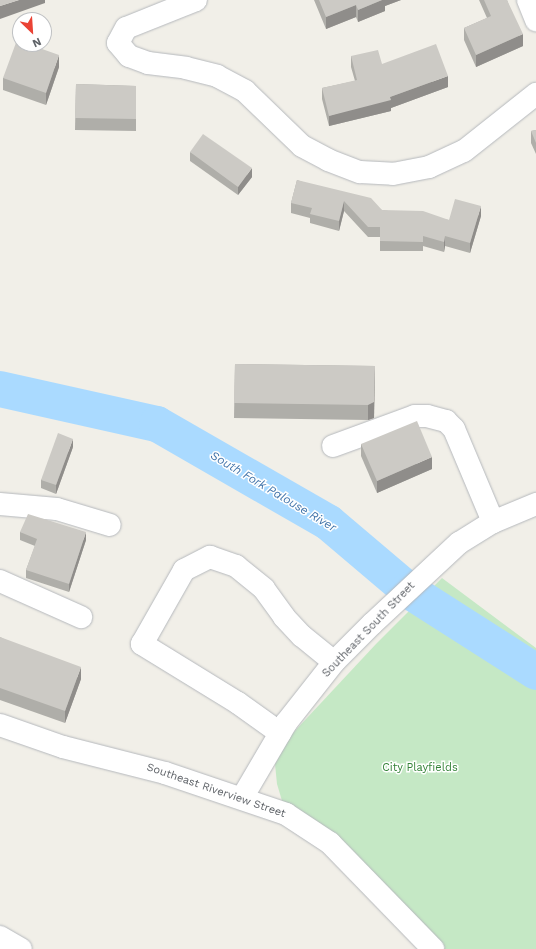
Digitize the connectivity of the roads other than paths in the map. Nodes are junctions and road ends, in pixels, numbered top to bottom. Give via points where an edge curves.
1 (196, 0) edge
2 (528, 0) edge
3 (536, 20) edge
4 (536, 94) edge
5 (333, 446) dead end
6 (0, 504) edge
7 (536, 504) edge
8 (493, 522) junction
9 (110, 525) dead end
10 (0, 581) edge
11 (81, 617) dead end
12 (334, 662) junction
13 (0, 725) edge
14 (280, 733) junction
15 (242, 798) junction
16 (0, 937) edge
17 (20, 949) edge
18 (433, 949) edge

1 - 4 street via 126,28 118,43 129,56 148,63 186,68 217,76 245,91 302,146 328,160 360,172 393,174 429,167 464,150
2 - 3 street
5 - 8 street via 415,416 446,421 454,429
6 - 9 street via 58,509
7 - 8 street, Southeast South Street
8 - 12 street, Southeast South Street via 459,543 429,569
10 - 11 street
12 - 14 street, Southeast South Street
12 - 14 street via 302,636 284,617 264,588 236,566 210,557 184,570 142,644 238,703
13 - 15 street, Southeast Riverview Street via 63,747 158,771
14 - 15 street, Southeast South Street
15 - 18 street, Southeast Riverview Street via 286,814 330,843
16 - 17 street

